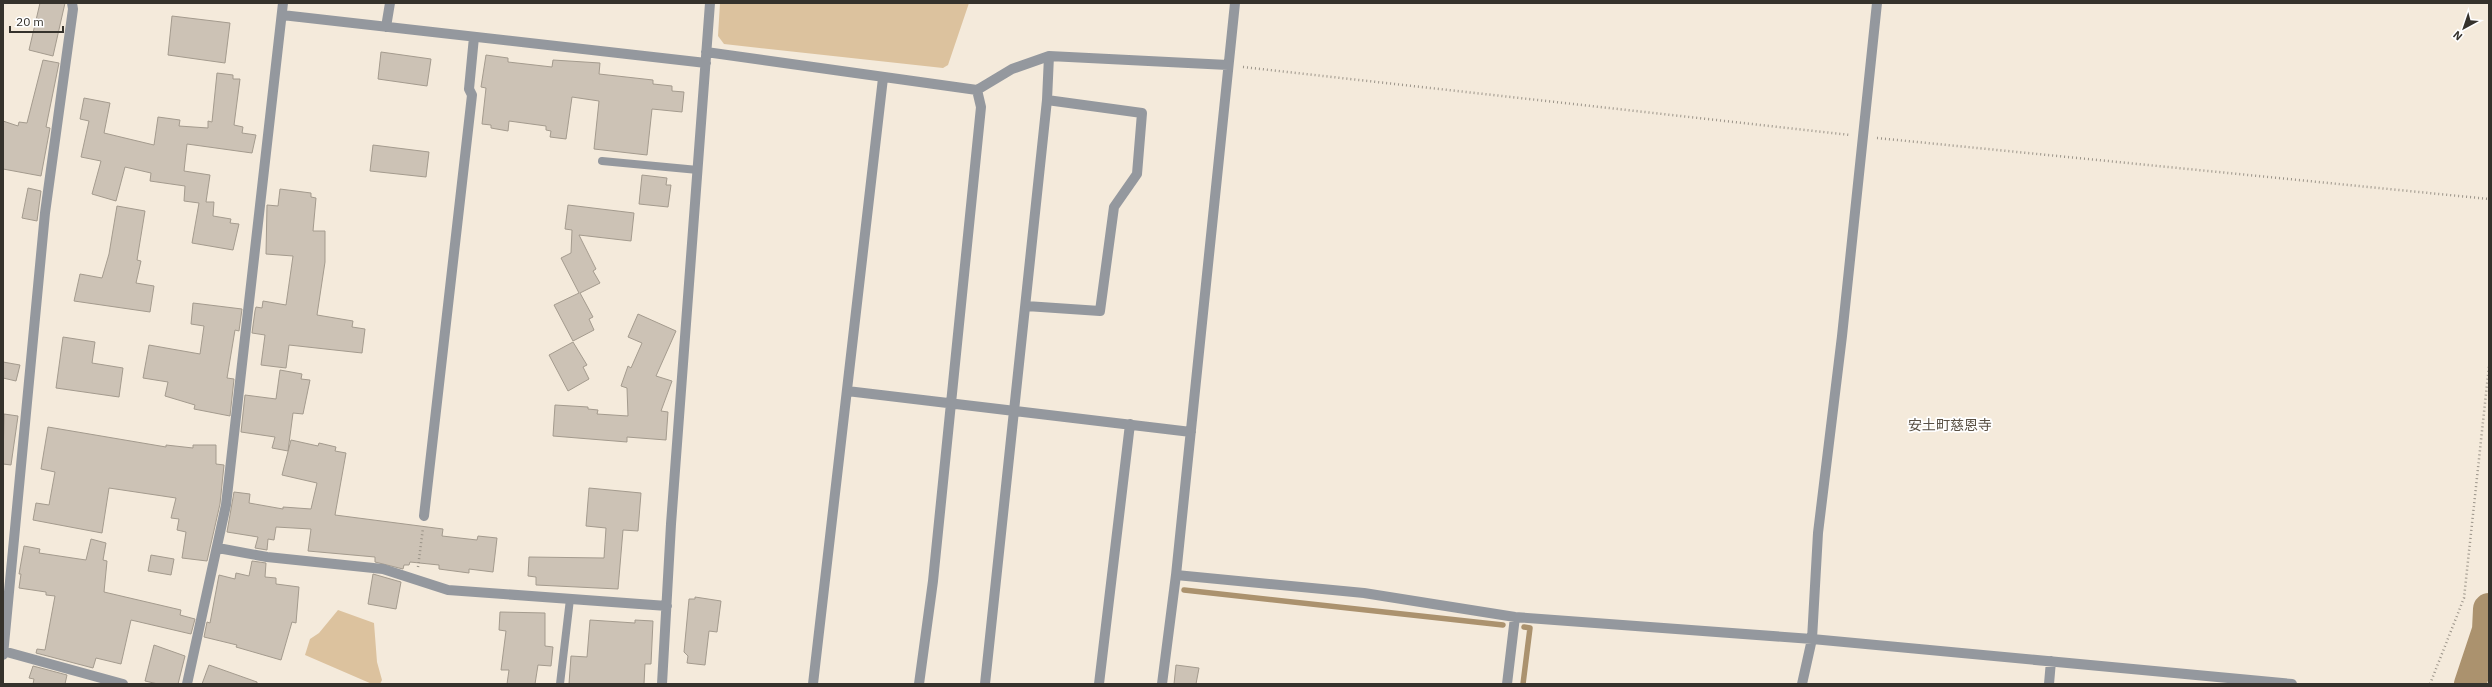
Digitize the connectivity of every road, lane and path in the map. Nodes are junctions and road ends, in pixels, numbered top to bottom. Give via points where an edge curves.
1 (72, 3) edge
2 (283, 3) edge
3 (390, 3) edge
4 (710, 3) edge
5 (1235, 3) edge
6 (1877, 3) edge
7 (282, 15) junction
8 (386, 27) junction
9 (474, 37) junction
10 (706, 52) junction
11 (1049, 56) junction
12 (706, 63) junction
13 (1228, 65) junction
14 (883, 78) junction
15 (977, 90) junction
16 (1047, 100) junction
17 (1862, 137) junction
18 (602, 160) dead end
19 (698, 170) junction
20 (2489, 199) edge
21 (1026, 306) junction
22 (2489, 366) edge
23 (847, 391) junction
24 (950, 403) junction
25 (1014, 411) junction
26 (1130, 424) junction
27 (1191, 432) junction
28 (424, 516) joint
29 (218, 548) junction
30 (1176, 575) junction
31 (417, 579) junction
32 (570, 599) junction
33 (667, 606) junction
34 (1516, 617) junction
35 (1812, 639) junction
36 (3, 651) edge
37 (3, 655) edge
38 (2051, 661) junction
39 (123, 684) edge
40 (187, 684) edge
41 (560, 684) edge
42 (662, 684) edge
43 (813, 684) edge
44 (919, 684) edge
45 (985, 684) edge
46 (1098, 684) edge
47 (1162, 684) edge
48 (1507, 684) edge
49 (1802, 684) edge
50 (2048, 684) edge
51 (2292, 684) edge
52 (2430, 684) edge

1 - 36 street via 46,213
2 - 7 street
3 - 8 street
4 - 10 street
5 - 13 street
6 - 17 street
7 - 8 street
7 - 29 street via 234,440
8 - 9 street
9 - 12 street
9 - 28 street via 469,88 472,95
10 - 12 street
10 - 14 street
11 - 13 street
11 - 15 street via 1012,69
11 - 16 street
12 - 19 street
13 - 17 path
13 - 27 street
14 - 15 street
14 - 23 street
15 - 24 street via 981,107
16 - 21 street
16 - 21 street via 1142,112 1137,174 1114,207 1100,311
17 - 20 path
17 - 35 street via 1842,336 1818,533
18 - 19 lane
19 - 33 street
21 - 25 street
22 - 52 path via 2464,598
23 - 24 street
23 - 43 street
24 - 25 street
24 - 44 street via 933,581
25 - 26 street
25 - 45 street
26 - 27 street
26 - 46 street
27 - 30 street
28 - 31 path
29 - 31 street via 267,557 383,569
29 - 40 street
30 - 34 street via 1364,593
30 - 47 street
31 - 32 street via 448,590
32 - 33 street
32 - 41 lane
33 - 42 street
34 - 35 street
34 - 48 street
35 - 38 street
35 - 49 street
36 - 37 street
36 - 39 street
38 - 50 street
38 - 51 street

